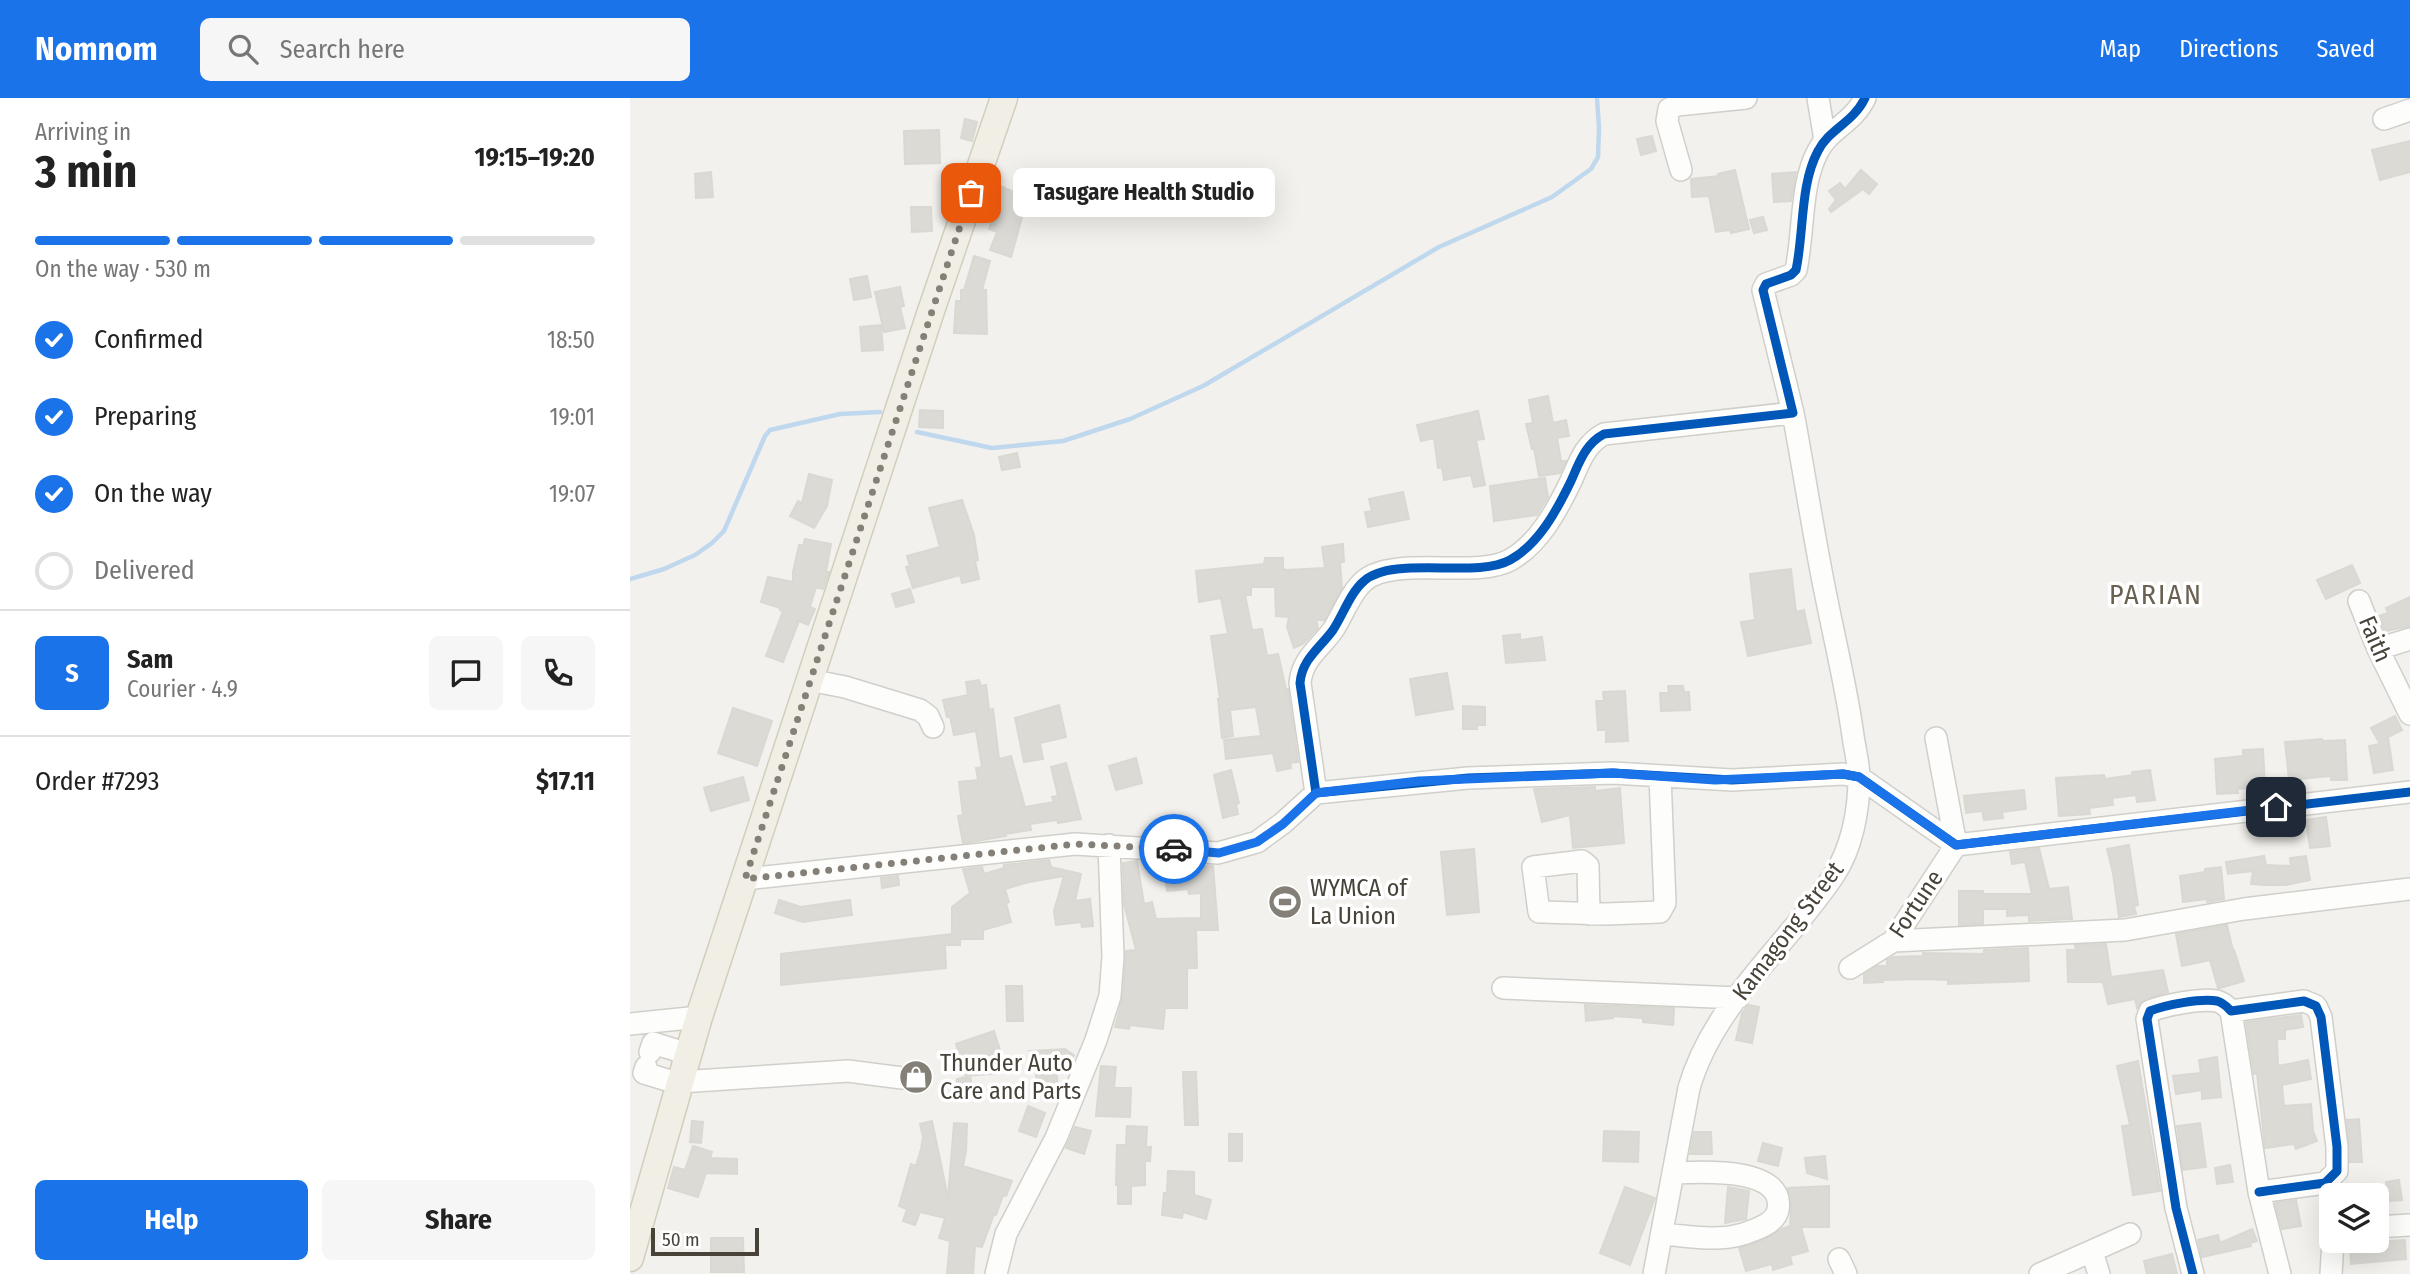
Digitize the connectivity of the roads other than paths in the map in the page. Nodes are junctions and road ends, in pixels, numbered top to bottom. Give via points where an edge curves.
1 (1004, 98) edge
2 (1746, 98) edge
3 (1818, 98) edge
4 (1866, 98) edge
5 (2410, 110) edge
6 (2384, 119) dead end
7 (1825, 140) junction
8 (1681, 170) dead end
9 (1793, 414) junction
10 (2359, 601) dead end
11 (2410, 639) edge
12 (2378, 649) junction
13 (809, 680) junction
14 (2403, 686) edge
15 (2410, 714) edge
16 (933, 727) dead end
17 (1936, 738) dead end
18 (1660, 776) junction
19 (1859, 777) junction
20 (2410, 792) edge
21 (1316, 793) junction
22 (1109, 845) junction
23 (1956, 845) junction
24 (745, 879) junction
25 (2410, 890) edge
26 (1589, 914) dead end
27 (1893, 941) junction
28 (1850, 968) dead end
29 (1503, 988) dead end
30 (1738, 998) junction
31 (2231, 1012) junction
32 (699, 1017) junction
33 (630, 1024) edge
34 (688, 1054) junction
35 (902, 1078) dead end
36 (680, 1083) junction
37 (1674, 1173) junction
38 (2259, 1192) junction
39 (2410, 1224) edge
40 (2389, 1226) edge
41 (1662, 1234) junction
42 (2130, 1234) dead end
43 (2092, 1252) junction
44 (2332, 1253) edge
45 (630, 1258) edge
46 (996, 1274) edge
47 (1654, 1274) edge
48 (2040, 1274) edge
49 (2099, 1274) edge
50 (2193, 1274) edge
51 (2280, 1274) edge
52 (2331, 1274) edge

1 - 13 main road
2 - 8 street via 1669,109 1667,121
3 - 7 street
4 - 7 street via 1851,120
5 - 6 street
7 - 9 street, Kamagong Street via 1809,177 1796,270 1766,284 1763,290
9 - 19 street, Kamagong Street
9 - 21 street via 1604,434 1586,448 1545,527 1509,561 1492,566 1380,572 1364,580 1301,674
10 - 12 street, Faith
11 - 12 street
12 - 14 street, Faith
13 - 16 street via 913,707 928,716
13 - 24 main road
14 - 15 street, Faith
17 - 23 street, Fortune
18 - 19 street via 1698,780
18 - 21 street via 1468,778
18 - 26 street via 1663,908 1660,912
19 - 23 street
19 - 30 street, Kamagong Street via 1853,827 1835,874
20 - 23 street
21 - 22 street via 1257,842 1219,853
22 - 24 street via 1040,846
22 - 46 street via 1110,996 1056,1138 1006,1234
23 - 27 street, Fortune
24 - 32 main road
25 - 27 street via 2244,909 2125,930
27 - 28 street, Fortune
29 - 30 street
30 - 37 street, Kamagong Street via 1696,1062
31 - 38 street
31 - 38 street via 2304,1001 2316,1006 2321,1017 2337,1171 2325,1183
31 - 50 street via 2216,1001 2156,1009 2147,1015 2176,1208
32 - 33 street
32 - 34 main road
34 - 36 main road
34 - 36 street via 653,1044 644,1073
35 - 36 street via 848,1071
36 - 45 main road
37 - 41 street, Kamagong Street
37 - 41 street via 1750,1177 1770,1185 1778,1210 1767,1224 1742,1234 1713,1239
38 - 51 street
39 - 40 street
41 - 47 street, Kamagong Street
42 - 43 street
43 - 48 street
43 - 49 street
44 - 52 street

